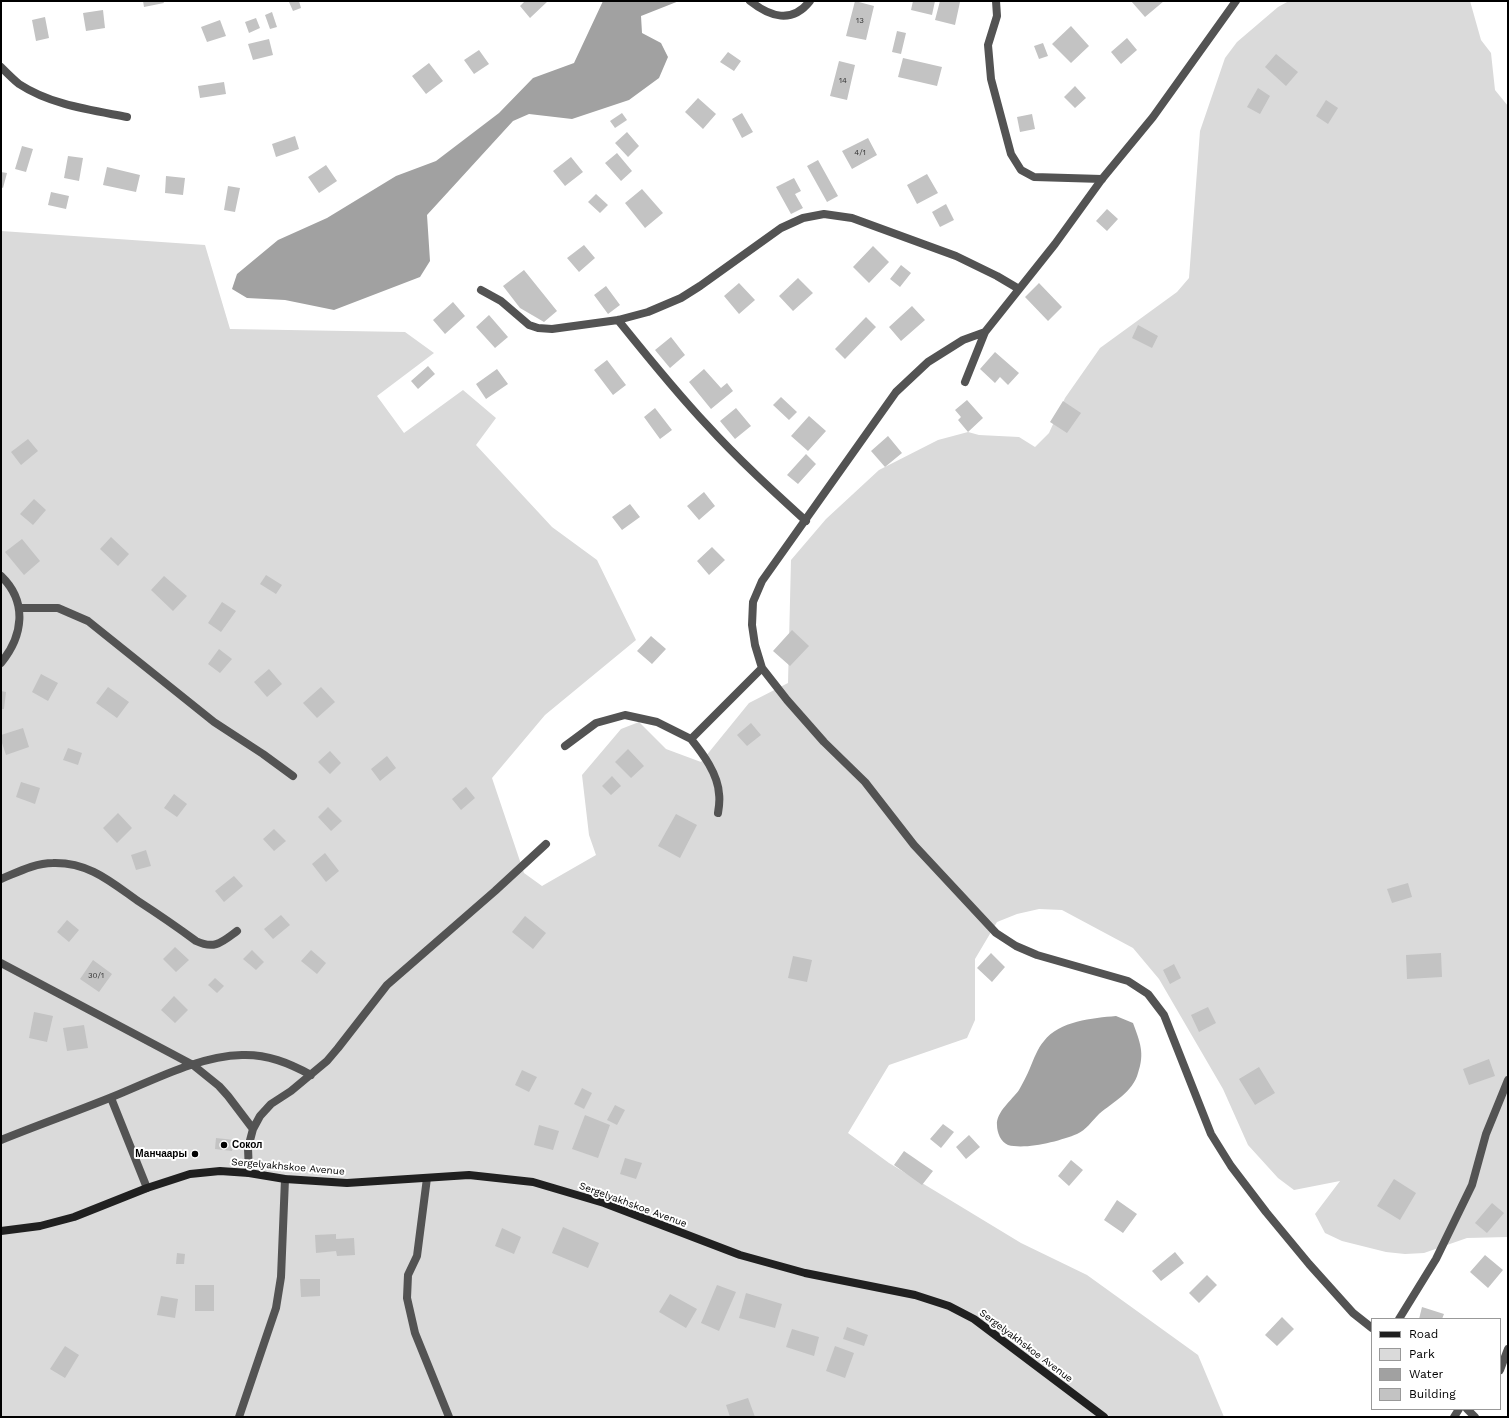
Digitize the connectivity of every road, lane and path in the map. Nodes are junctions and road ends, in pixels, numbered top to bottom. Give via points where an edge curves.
1 (750, 1) edge
2 (810, 1) edge
3 (996, 1) edge
4 (1236, 1) edge
5 (1, 68) edge
6 (127, 117) dead end
7 (1102, 179) junction
8 (1019, 289) junction
9 (481, 290) dead end
10 (618, 320) junction
11 (985, 332) junction
12 (965, 382) dead end
13 (806, 521) junction
14 (1, 576) edge
15 (20, 608) junction
16 (1, 663) edge
17 (762, 668) junction
18 (691, 739) junction
19 (565, 746) dead end
20 (293, 776) dead end
21 (718, 813) dead end
22 (546, 844) dead end
23 (1, 879) edge
24 (237, 931) dead end
25 (1, 963) edge
26 (193, 1065) junction
27 (311, 1075) junction
28 (1508, 1080) edge
29 (111, 1098) junction
30 (253, 1129) junction
31 (1, 1140) edge
32 (249, 1173) junction
33 (427, 1178) junction
34 (285, 1179) junction
35 (147, 1188) junction
36 (1, 1231) edge
37 (1400, 1318) edge
38 (1371, 1327) edge
39 (1508, 1349) edge
40 (1501, 1367) edge
41 (239, 1417) edge
42 (449, 1417) edge
43 (1104, 1417) edge

1 - 2 street via 758,8 776,16 791,15 804,8
3 - 7 street via 997,16 988,45 991,79 1011,154 1021,170 1034,177
4 - 7 street via 1153,117
5 - 6 street via 38,95 64,104
7 - 8 street
8 - 10 street via 956,256 852,218 824,214 803,218 781,228 681,298 648,312
8 - 11 street
9 - 10 street via 538,328 552,329
10 - 13 street via 661,374 707,425
11 - 12 street
11 - 13 street via 963,340 928,362 896,392
13 - 17 street via 762,581 753,602 752,625
14 - 15 street via 16,594
15 - 16 street via 19,631
15 - 20 street via 58,608 88,621 214,722
17 - 18 street
17 - 38 street via 824,742 865,782 914,845 996,933 1037,955 1128,981 1148,994 1164,1015 1211,1134 1231,1166 1309,1264 1353,1313
18 - 19 street via 657,722 625,715 596,723
18 - 21 street via 705,757 714,776 720,794
22 - 27 street via 387,985 338,1048
23 - 24 street via 28,867 68,863 107,878 196,941 218,944
25 - 26 street
26 - 27 street via 217,1057 260,1056 292,1065
26 - 29 street
26 - 30 street via 219,1086
27 - 30 street via 271,1104
28 - 37 street via 1486,1134 1472,1185 1436,1259
29 - 31 street
29 - 35 street
30 - 32 street via 248,1148
32 - 34 main road, Sergelyakhskoe Avenue
32 - 35 main road, Sergelyakhskoe Avenue via 220,1171 190,1174
33 - 34 main road, Sergelyakhskoe Avenue via 347,1183
33 - 42 street via 417,1256 408,1275 407,1298 415,1333
33 - 43 main road, Sergelyakhskoe Avenue via 469,1175 533,1182 604,1203 740,1255 805,1273 915,1295 949,1306 974,1319
34 - 41 street via 281,1278 276,1308
35 - 36 main road, Sergelyakhskoe Avenue via 74,1217 40,1226
39 - 40 street

